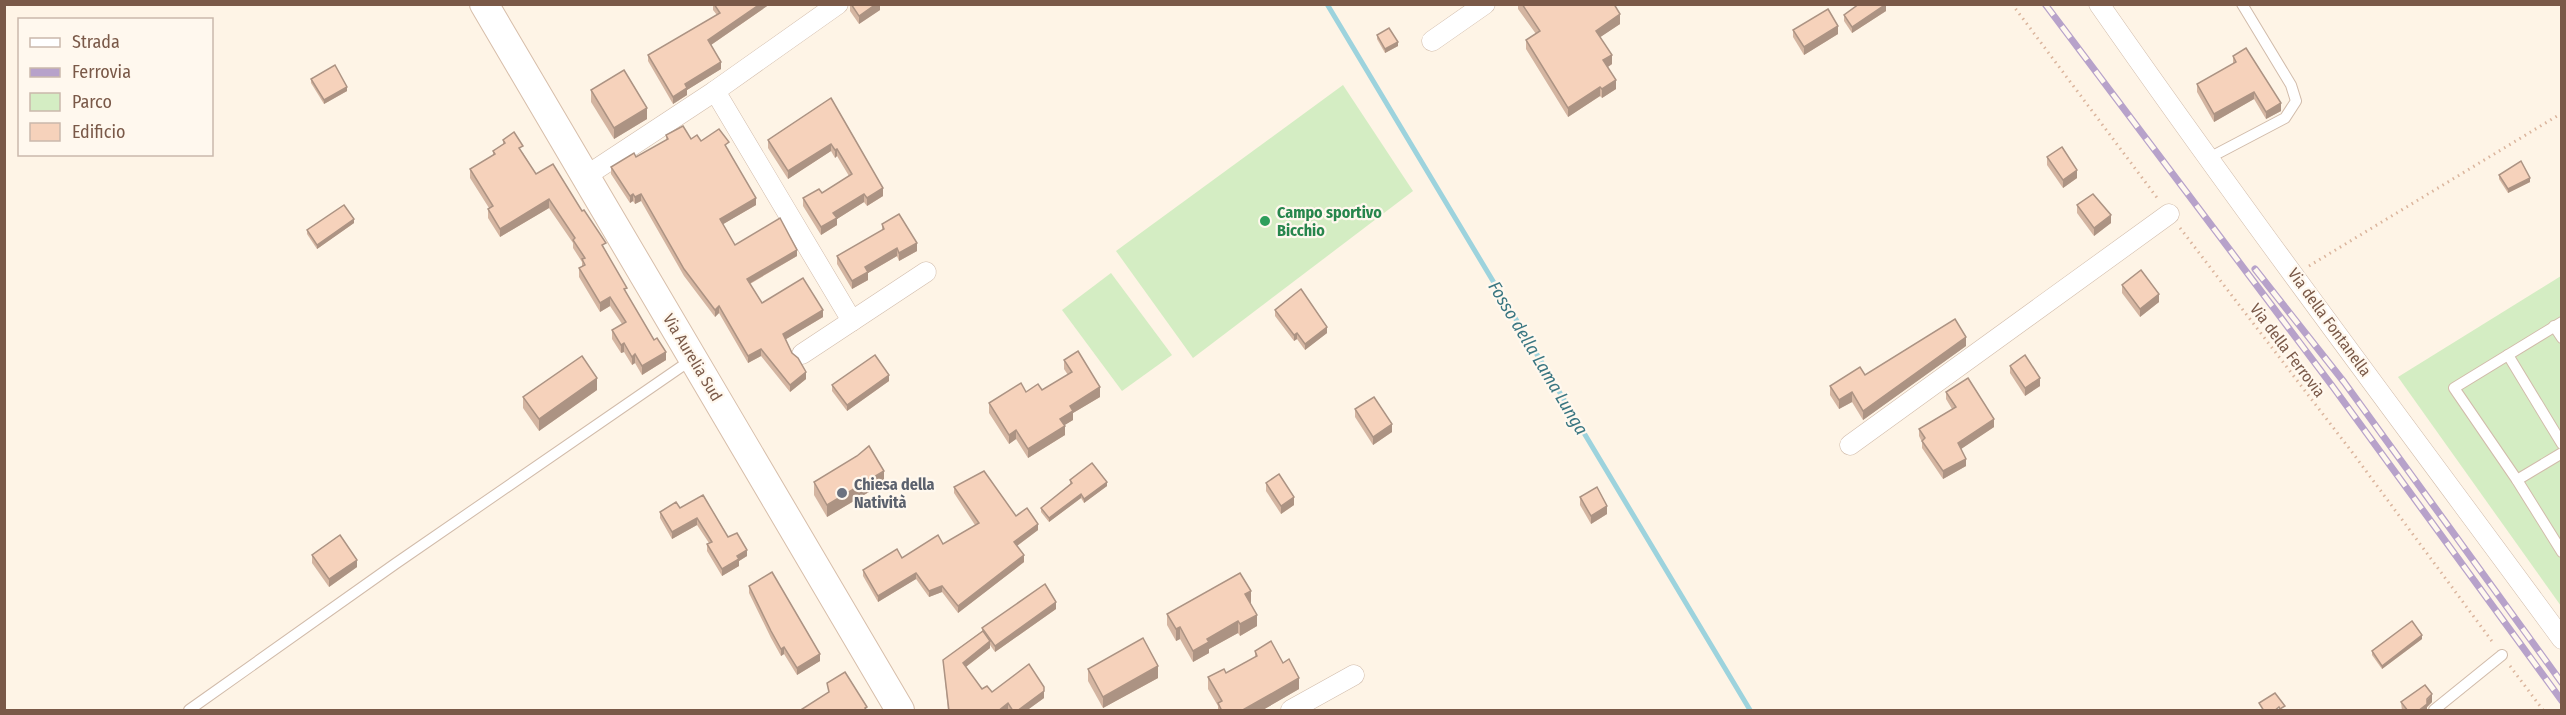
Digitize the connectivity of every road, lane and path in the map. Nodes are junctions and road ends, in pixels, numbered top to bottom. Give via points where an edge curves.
1 (484, 4) edge
2 (838, 4) edge
3 (1485, 4) edge
4 (2012, 4) edge
5 (2099, 4) edge
6 (2242, 4) edge
7 (1432, 41) dead end
8 (715, 91) junction
9 (2562, 113) edge
10 (2207, 159) junction
11 (586, 176) junction
12 (2169, 214) junction
13 (926, 272) dead end
14 (2295, 275) junction
15 (852, 321) junction
16 (2558, 324) edge
17 (2562, 338) edge
18 (802, 354) dead end
19 (2508, 355) junction
20 (694, 358) junction
21 (2562, 444) edge
22 (1850, 445) dead end
23 (2562, 453) edge
24 (2517, 480) junction
25 (2562, 552) edge
26 (2562, 639) edge
27 (2502, 655) junction
28 (1354, 675) dead end
29 (189, 711) edge
30 (900, 711) edge
31 (1291, 711) edge
32 (2434, 711) edge
33 (2543, 711) edge

1 - 11 main road, Via Aurelia Sud
2 - 8 street
3 - 7 street
4 - 12 path, Via della Ferrovia
5 - 10 street, Via della Fontanella
6 - 10 lane via 2291,85 2296,101 2285,118
8 - 11 street
8 - 15 street
9 - 14 path
10 - 14 street, Via della Fontanella
11 - 20 main road, Via Aurelia Sud
12 - 22 street
12 - 27 path, Via della Ferrovia
13 - 15 street
14 - 26 street, Via della Fontanella
15 - 18 street
16 - 17 lane
16 - 19 lane
19 - 21 lane
19 - 24 lane via 2454,388
20 - 29 lane
20 - 30 main road, Via Aurelia Sud
23 - 24 lane
24 - 25 lane
27 - 32 lane
27 - 33 path, Via della Ferrovia
28 - 31 street

